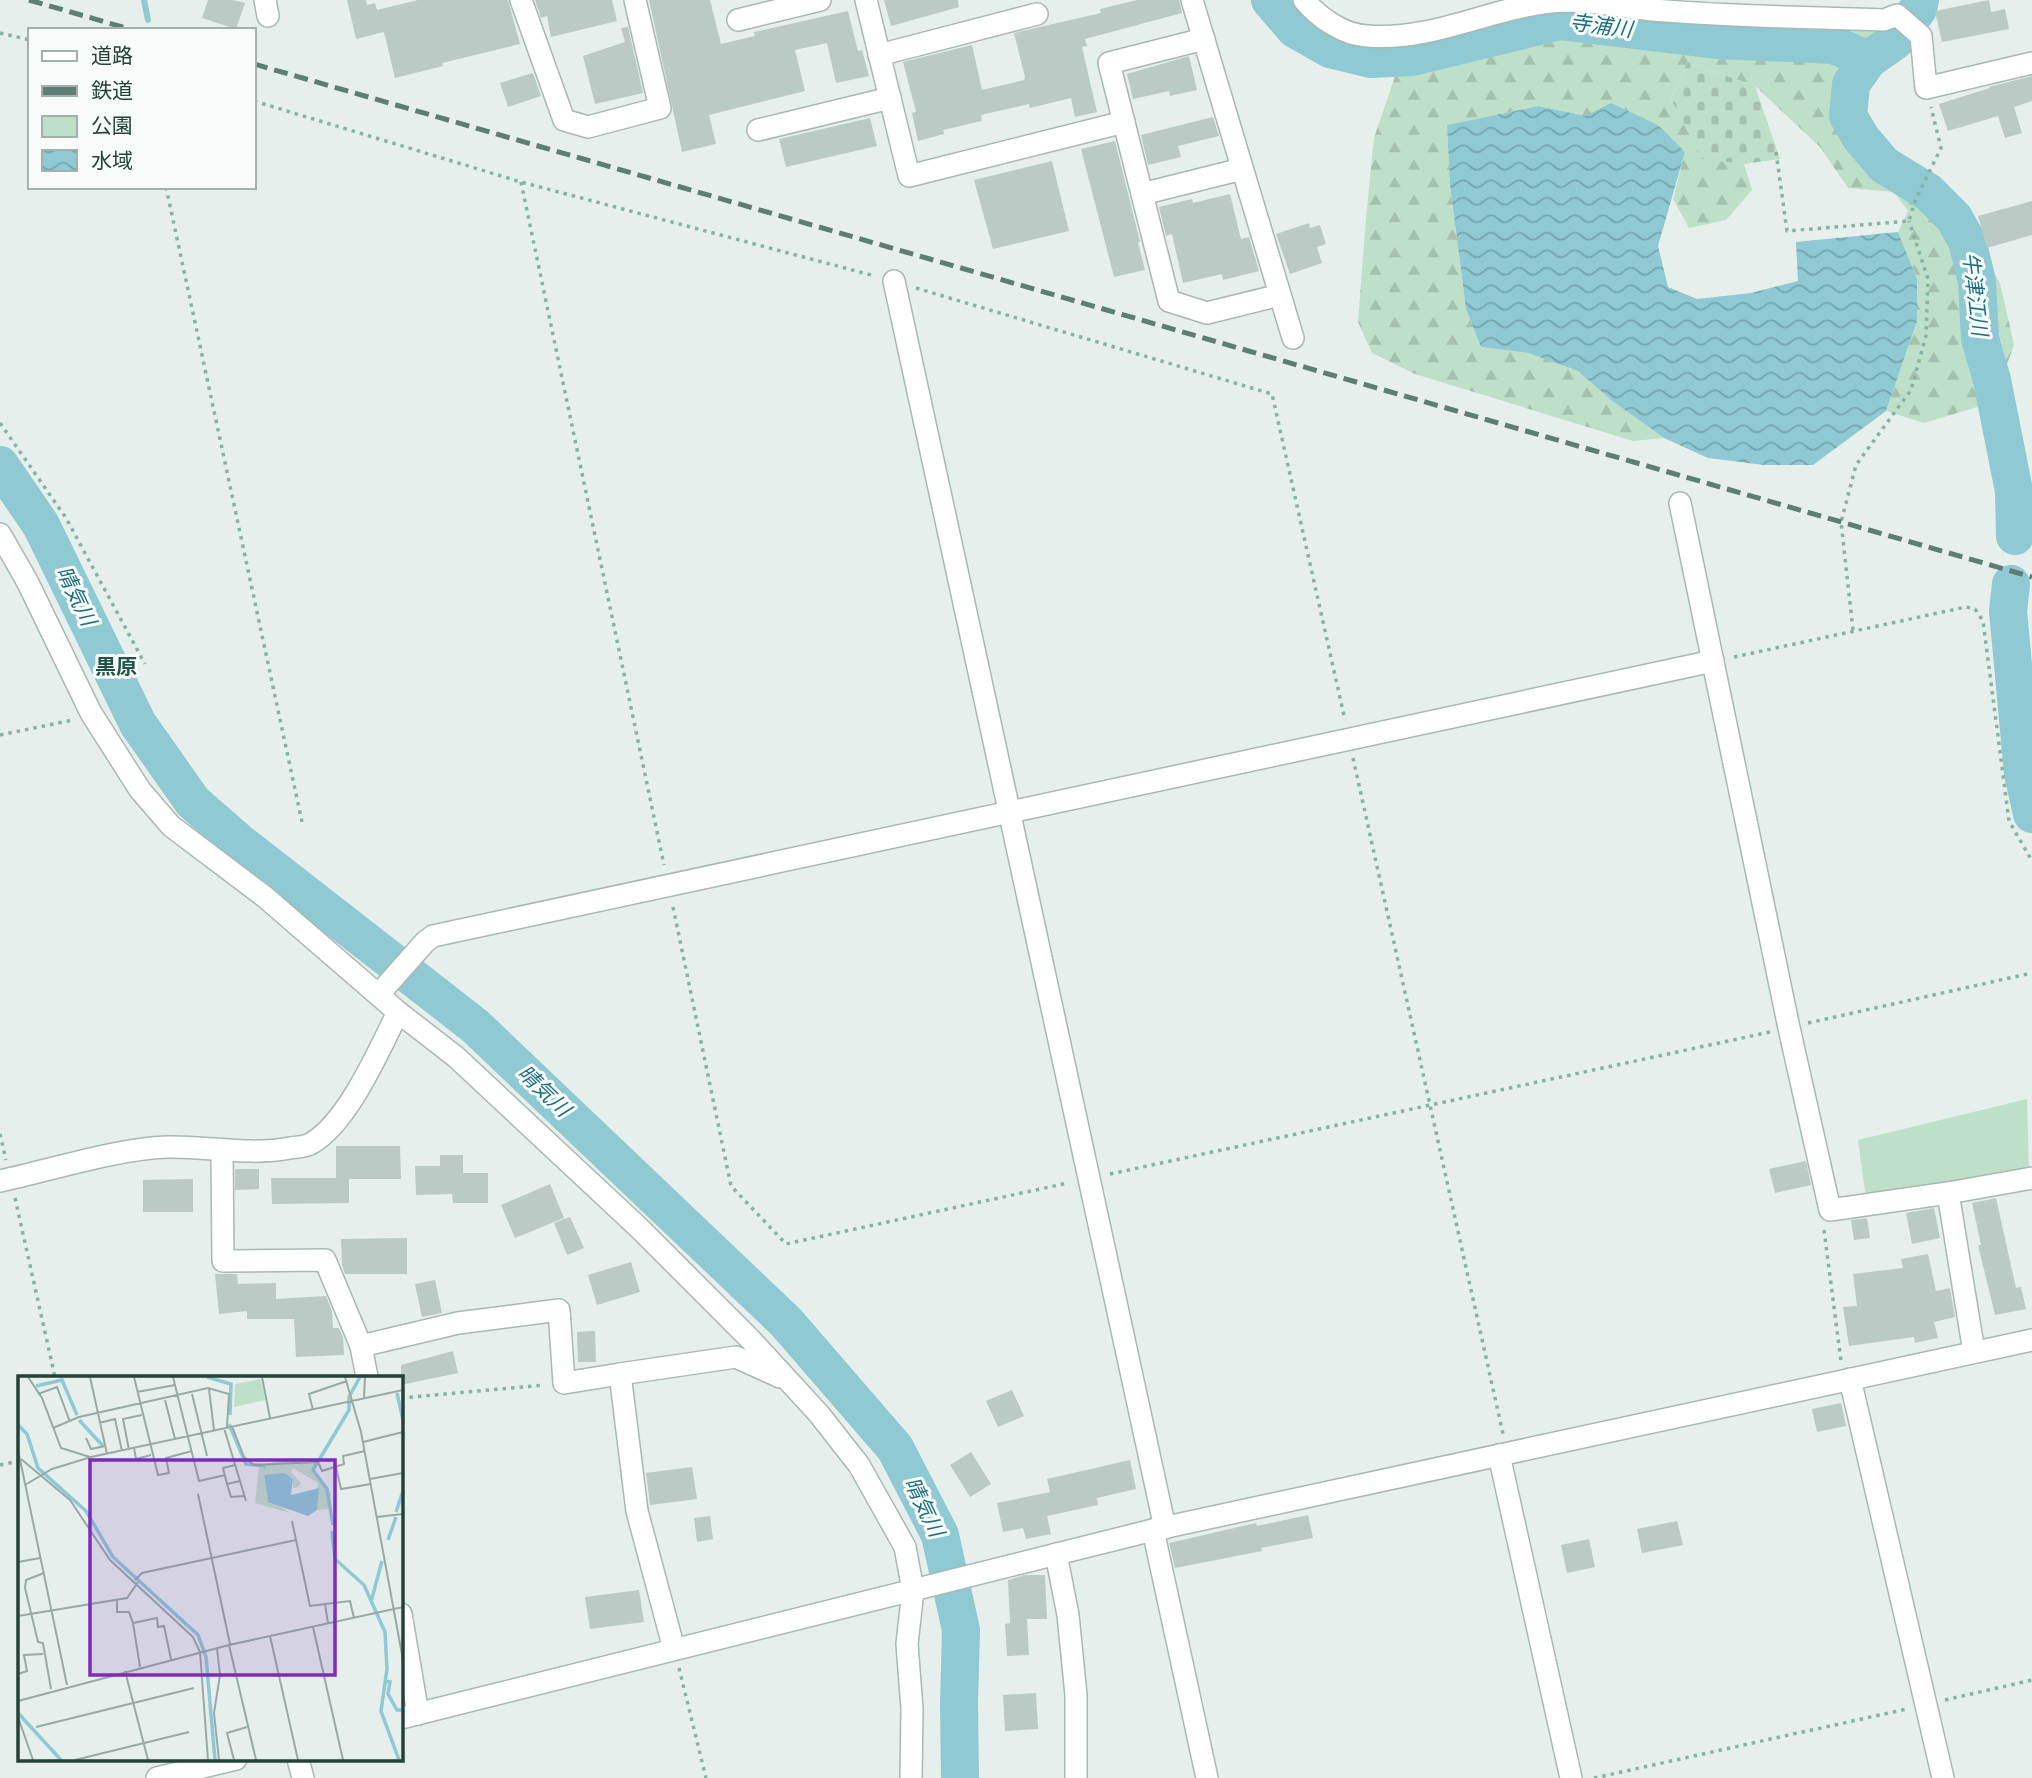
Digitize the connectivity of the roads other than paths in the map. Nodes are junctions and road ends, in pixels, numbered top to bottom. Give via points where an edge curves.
1 (521, 0) edge
2 (635, 0) edge
3 (820, 0) edge
4 (866, 0) edge
5 (1192, 0) edge
6 (1304, 0) edge
7 (1037, 14) dead end
8 (738, 20) dead end
9 (1204, 39) junction
10 (879, 55) junction
11 (2032, 63) edge
12 (890, 98) junction
13 (1124, 122) junction
14 (758, 130) dead end
15 (1242, 169) junction
16 (1142, 194) junction
17 (894, 281) road end
18 (1280, 295) junction
19 (1293, 338) dead end
20 (1680, 503) dead end
21 (0, 534) edge
22 (1713, 662) junction
23 (1009, 812) junction
24 (382, 990) junction
25 (398, 1012) junction
26 (222, 1151) junction
27 (2032, 1178) edge
28 (5, 1180) edge
29 (1948, 1193) junction
30 (2032, 1340) edge
31 (361, 1346) junction
32 (1974, 1352) junction
33 (620, 1374) junction
34 (367, 1376) edge
35 (787, 1379) junction
36 (1850, 1379) junction
37 (1499, 1455) junction
38 (1159, 1529) junction
39 (1056, 1554) junction
40 (913, 1590) junction
41 (402, 1627) edge
42 (674, 1649) junction
43 (409, 1716) edge
44 (232, 1760) edge
45 (298, 1760) edge
46 (157, 1778) edge
47 (303, 1778) edge
48 (911, 1778) edge
49 (1076, 1778) edge
50 (1207, 1778) edge
51 (1571, 1778) edge
52 (1943, 1778) edge

1 - 2 street via 564,120 588,127 660,108
3 - 8 street
4 - 10 street
5 - 9 street
6 - 11 street via 1338,27 1364,36 1443,30 1532,5 1571,1 1668,12 1884,20 1897,15 1921,36 1926,88
7 - 10 street
9 - 13 street via 1109,63
9 - 15 street
10 - 12 street
12 - 13 street via 909,176
12 - 14 street
13 - 16 street
15 - 16 street
15 - 18 street
16 - 18 street via 1170,301 1207,313
17 - 23 street
18 - 19 street
20 - 22 street
21 - 24 street via 91,713 140,790 171,826
22 - 23 street
22 - 29 street via 1830,1210
23 - 24 street via 433,936
23 - 38 street
24 - 25 street
25 - 26 street via 363,1081 331,1127 310,1144 275,1151
25 - 35 street via 456,1057 638,1227
26 - 28 street via 135,1150
26 - 31 street via 223,1261 324,1260
27 - 29 street
29 - 32 street
30 - 32 street
31 - 33 street via 458,1323 559,1310 564,1383
31 - 34 street
32 - 36 street
33 - 35 street via 736,1357
33 - 42 street via 637,1511
35 - 40 street via 859,1465 887,1511 905,1547
36 - 37 street
36 - 52 street
37 - 38 street
37 - 51 street
38 - 39 street
38 - 50 street
39 - 40 street
39 - 49 street via 1076,1695
40 - 42 street
40 - 48 street via 907,1644
41 - 43 street
42 - 43 street
44 - 46 street
45 - 47 street

